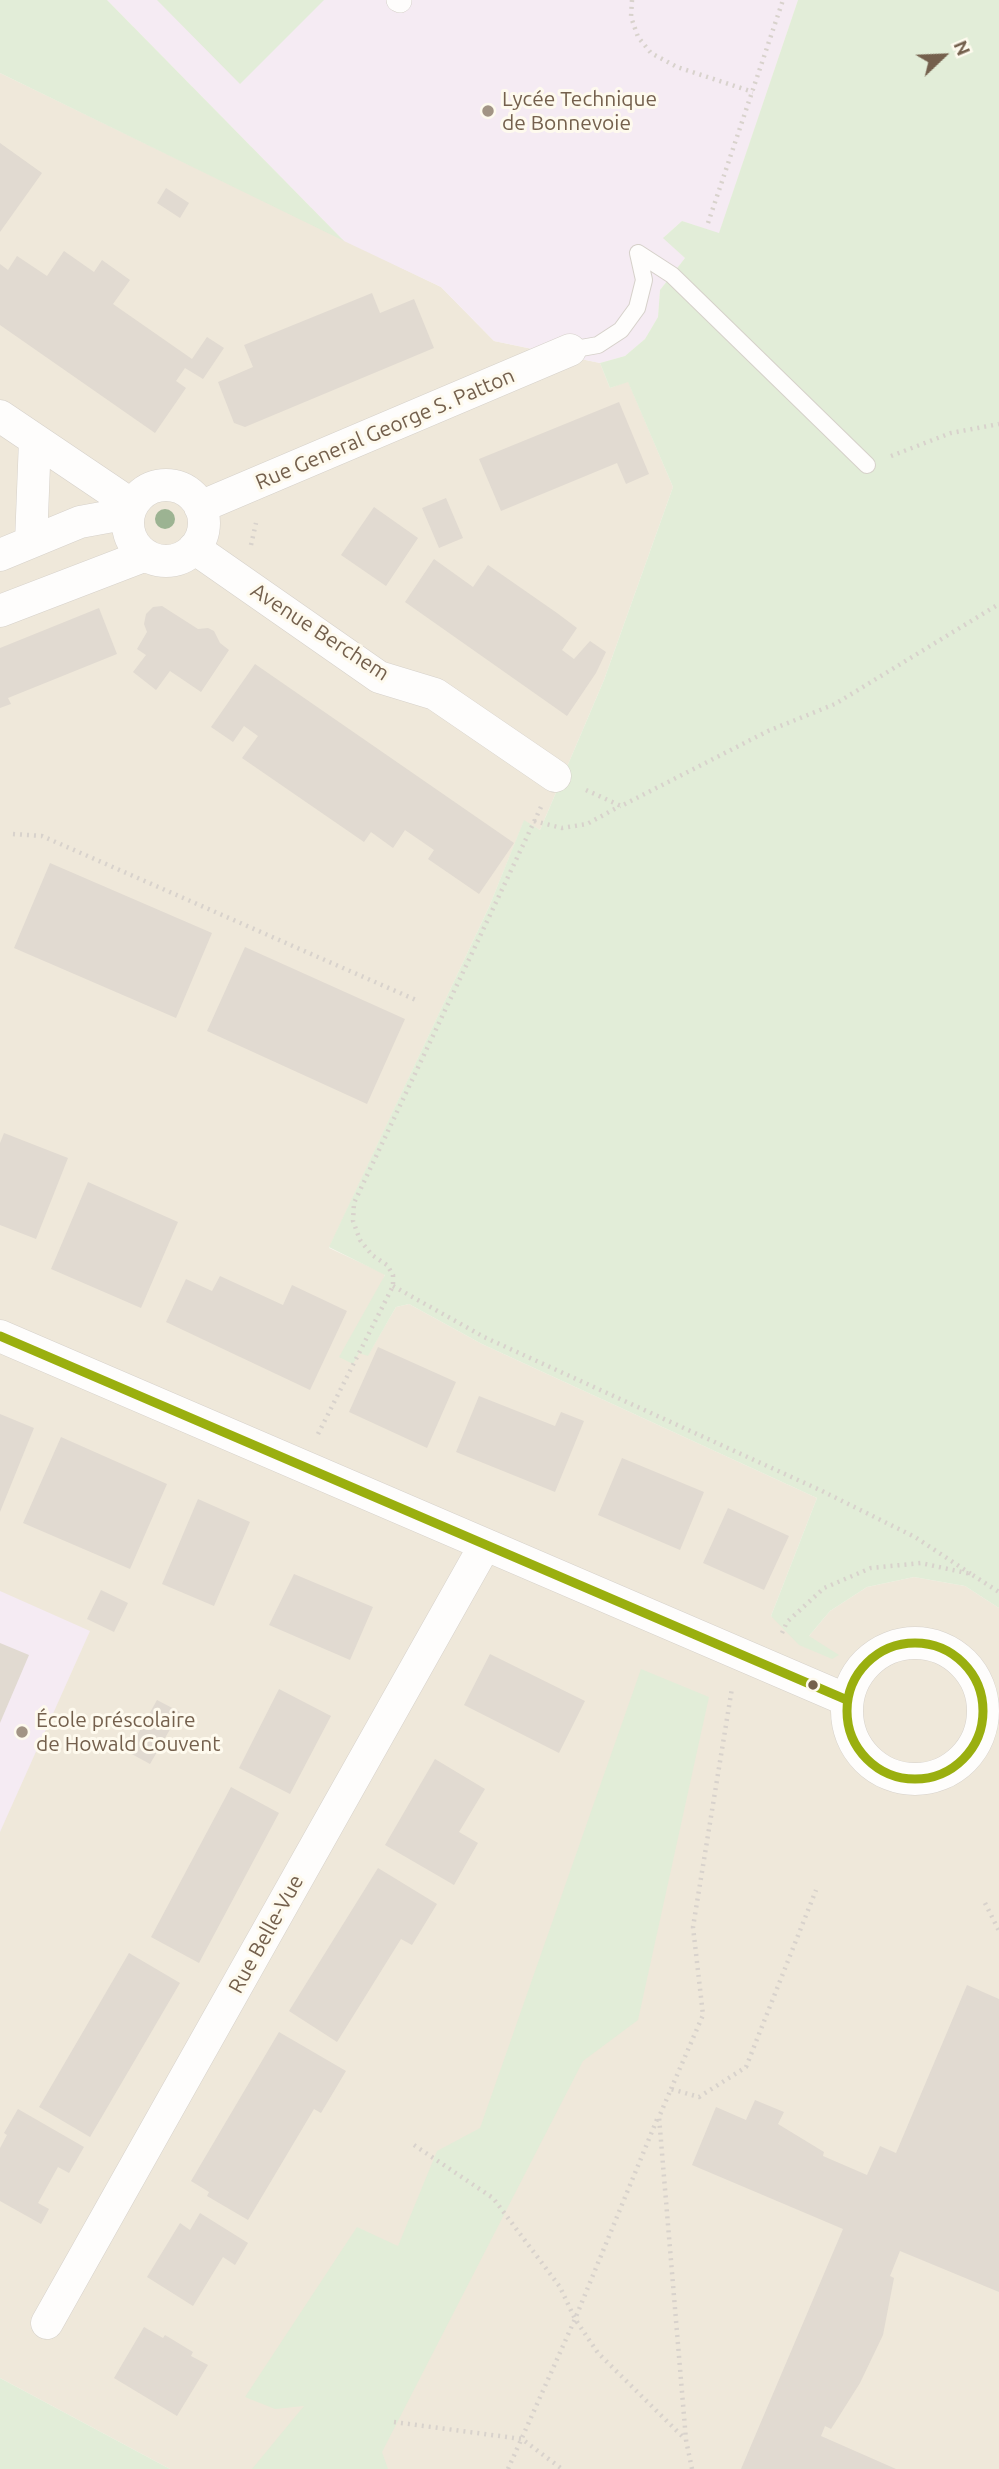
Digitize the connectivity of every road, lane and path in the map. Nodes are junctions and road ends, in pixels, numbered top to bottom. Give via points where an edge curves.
1 (632, 0) edge
2 (783, 0) edge
3 (752, 92) junction
4 (708, 223) dead end
5 (570, 350) joint
6 (0, 416) edge
7 (999, 424) edge
8 (35, 440) junction
9 (867, 466) joint
10 (247, 489) junction
11 (200, 507) junction
12 (130, 509) junction
13 (31, 542) junction
14 (194, 548) junction
15 (0, 555) edge
16 (145, 555) junction
17 (231, 574) junction
18 (999, 604) edge
19 (0, 611) edge
20 (555, 776) junction
21 (621, 806) junction
22 (534, 821) junction
23 (13, 834) dead end
24 (416, 1000) dead end
25 (393, 1286) junction
26 (0, 1336) edge
27 (302, 1466) junction
28 (485, 1545) junction
29 (971, 1574) junction
30 (999, 1592) edge
31 (738, 1653) junction
32 (767, 1666) junction
33 (847, 1700) junction
34 (817, 1890) dead end
35 (985, 1903) dead end
36 (999, 1931) edge
37 (671, 2089) junction
38 (659, 2117) junction
39 (414, 2145) dead end
40 (575, 2319) junction
41 (47, 2323) dead end
42 (394, 2421) dead end
43 (522, 2438) junction
44 (686, 2440) junction
45 (508, 2469) edge
46 (562, 2469) edge
47 (692, 2469) edge

1 - 3 path via 631,17 638,37 651,53 677,67
2 - 3 path
3 - 4 path
5 - 9 lane via 598,345 621,330 637,308 644,281 638,253 672,275
5 - 10 street, Rue General George S. Patton
6 - 8 street
7 - 9 path via 951,433
8 - 12 street
8 - 13 street
10 - 11 street, Rue General George S. Patton
10 - 17 path via 257,516 250,547
11 - 12 street via 184,489 160,485 148,488
11 - 14 street via 203,528
12 - 13 street
12 - 16 street via 130,537
13 - 15 street
14 - 16 street via 165,561
14 - 17 street, Avenue Berchem
16 - 19 street
17 - 20 street, Avenue Berchem via 379,677 435,694
18 - 21 path via 835,704 768,731
20 - 21 path
20 - 22 path
21 - 22 path via 587,824 562,828
22 - 25 path via 354,1203 353,1222 360,1240 387,1265
23 - 24 path via 42,836
25 - 27 path
25 - 29 path via 484,1337 915,1537
26 - 27 street
27 - 28 street
28 - 31 street
28 - 41 street, Rue Belle-Vue
29 - 30 path
29 - 32 path via 921,1563 871,1568 824,1588 787,1622
31 - 32 street
31 - 37 path via 693,1927 703,2015
32 - 33 street
33 - 33 street via 847,1723 869,1763 910,1780 933,1778 954,1768 981,1732 980,1688 952,1653 931,1644 886,1648 867,1661
34 - 37 path via 746,2067 699,2096
35 - 36 path
37 - 38 path
38 - 40 path
38 - 44 path
39 - 40 path via 493,2198 560,2287
40 - 43 path
40 - 44 path via 598,2353
42 - 43 path
43 - 45 path
43 - 46 path
44 - 47 path

